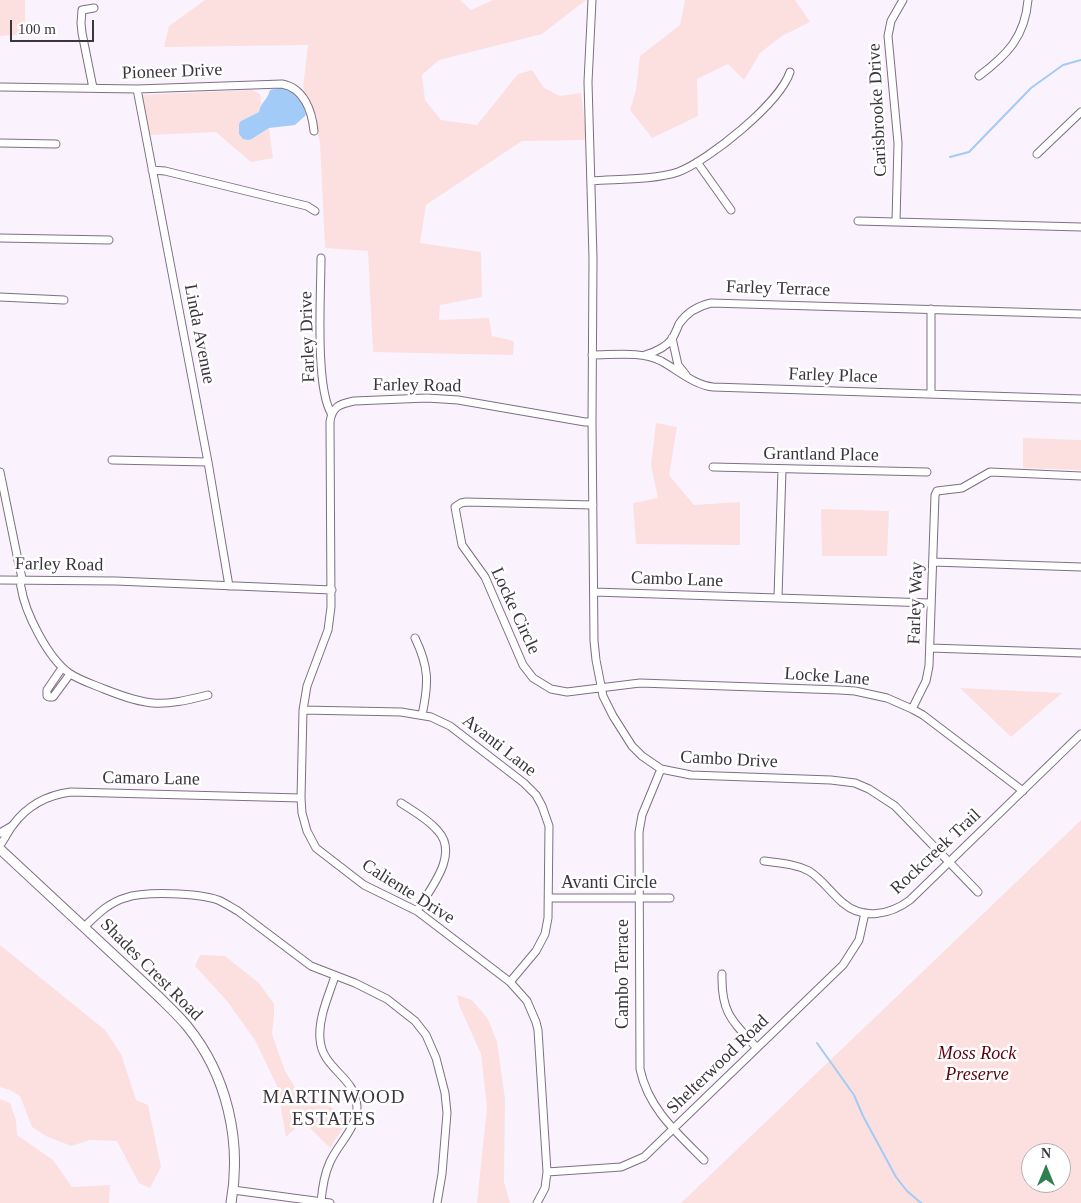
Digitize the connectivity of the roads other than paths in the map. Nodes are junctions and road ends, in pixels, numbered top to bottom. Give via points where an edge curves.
1 (592, 0) edge
2 (1028, 0) edge
3 (898, 2) edge
4 (94, 8) dead end
5 (790, 72) dead end
6 (979, 76) dead end
7 (0, 87) edge
8 (93, 88) junction
9 (137, 89) junction
10 (1081, 112) edge
11 (314, 131) dead end
12 (0, 143) edge
13 (56, 144) dead end
14 (1037, 154) dead end
15 (697, 162) junction
16 (152, 170) junction
17 (591, 181) junction
18 (731, 210) dead end
19 (314, 211) dead end
20 (858, 220) dead end
21 (896, 222) junction
22 (1081, 228) edge
23 (0, 238) edge
24 (109, 240) dead end
25 (321, 258) dead end
26 (0, 297) edge
27 (64, 300) dead end
28 (931, 309) junction
29 (1081, 314) edge
30 (672, 338) junction
31 (592, 354) junction
32 (645, 355) junction
33 (687, 376) junction
34 (930, 394) junction
35 (1081, 399) edge
36 (331, 414) junction
37 (592, 422) junction
38 (112, 460) dead end
39 (208, 462) junction
40 (713, 468) dead end
41 (782, 469) junction
42 (0, 472) edge
43 (927, 472) dead end
44 (1081, 476) edge
45 (593, 505) junction
46 (933, 562) junction
47 (1081, 567) edge
48 (0, 580) edge
49 (22, 580) junction
50 (228, 586) junction
51 (332, 590) junction
52 (594, 592) junction
53 (778, 597) junction
54 (930, 603) junction
55 (415, 638) dead end
56 (930, 648) junction
57 (1081, 653) edge
58 (62, 668) junction
59 (70, 674) junction
60 (600, 688) junction
61 (208, 695) dead end
62 (912, 708) junction
63 (303, 710) junction
64 (422, 715) junction
65 (1081, 734) edge
66 (661, 769) junction
67 (1023, 791) junction
68 (301, 798) junction
69 (401, 803) dead end
70 (12, 826) junction
71 (0, 833) edge
72 (0, 847) edge
73 (764, 861) dead end
74 (949, 862) junction
75 (978, 892) dead end
76 (549, 898) junction
77 (638, 898) junction
78 (670, 898) dead end
79 (417, 911) junction
80 (865, 913) junction
81 (84, 927) junction
82 (722, 974) dead end
83 (335, 976) junction
84 (510, 982) junction
85 (757, 1048) junction
86 (674, 1129) junction
87 (704, 1160) dead end
88 (547, 1172) junction
89 (233, 1190) junction
90 (321, 1202) edge
91 (231, 1203) edge
92 (330, 1203) edge
93 (436, 1203) edge
94 (537, 1203) edge

1 - 17 street via 588,82
2 - 6 street via 1024,20 1013,45
3 - 21 street, Carisbrooke Drive via 888,36 898,143
4 - 8 street via 81,12
5 - 15 street via 763,110
7 - 8 street, Pioneer Drive
8 - 9 street, Pioneer Drive
9 - 11 street, Pioneer Drive via 287,85 302,95 313,118
9 - 16 street, Linda Avenue
10 - 14 street
12 - 13 street
15 - 17 street via 668,174
15 - 18 street
16 - 19 street via 307,206
16 - 39 street, Linda Avenue
17 - 31 street
20 - 21 street
21 - 22 street
23 - 24 street
25 - 36 street, Farley Drive via 322,368 326,402
26 - 27 street
28 - 29 street, Farley Terrace
28 - 30 street, Farley Terrace via 712,303 689,312
28 - 34 street
30 - 32 street, Farley Terrace via 660,349
30 - 33 street via 678,365
31 - 32 street, Farley Place
31 - 37 street
32 - 33 street, Farley Place
33 - 34 street, Farley Place via 712,387
34 - 35 street, Farley Place
36 - 37 street, Farley Road via 340,405 354,401 426,398 458,400
36 - 51 street
37 - 45 street
38 - 39 street
39 - 50 street, Linda Avenue
40 - 41 street, Grantland Place
41 - 43 street, Grantland Place
41 - 53 street
42 - 49 street
44 - 46 street, Farley Way via 990,472 962,488 937,491
45 - 52 street
45 - 60 street, Locke Circle via 466,502 458,504 455,511 462,545 485,577 528,672 543,685 560,692
46 - 47 street
46 - 54 street, Farley Way
48 - 49 street, Farley Road
49 - 50 street, Farley Road
49 - 58 street via 29,612 39,635
50 - 51 street, Farley Road
51 - 63 street, Caliente Drive via 328,630 307,686
52 - 53 street, Cambo Lane
52 - 60 street, Cambo Drive via 594,641
53 - 54 street, Cambo Lane
54 - 56 street, Farley Way
55 - 64 street via 427,674
56 - 57 street
56 - 62 street, Farley Way via 926,681
58 - 59 street
58 - 59 street via 47,690 47,696 53,697
59 - 61 street via 150,704 169,704
60 - 62 street, Locke Lane via 640,684 840,690 887,698
60 - 66 street, Cambo Drive via 607,706 632,746
62 - 67 street, Locke Lane
63 - 64 street, Avanti Lane
63 - 68 street, Caliente Drive
64 - 76 street, Avanti Lane via 450,726 536,795 549,826
65 - 67 street, Rockcreek Trail
66 - 74 street, Cambo Drive via 690,775 816,779 855,784 879,794 902,812
66 - 77 street, Cambo Terrace via 640,822
67 - 74 street, Rockcreek Trail
68 - 70 street, Camaro Lane via 65,793 35,804
68 - 79 street, Caliente Drive via 304,823 316,848 370,889
69 - 79 street via 437,829 444,844 443,866
70 - 71 street, Camaro Lane
70 - 72 street, Camaro Lane
72 - 81 street, Shades Crest Road
73 - 80 street, Rockcreek Trail via 792,865 810,872 842,902
74 - 75 street, Cambo Drive
74 - 80 street, Rockcreek Trail via 902,906 885,913
76 - 77 street, Avanti Circle
76 - 84 street, Avanti Lane via 547,927 541,943
77 - 78 street, Avanti Circle
77 - 86 street, Cambo Terrace via 640,1069 644,1088
79 - 84 street, Caliente Drive
80 - 85 street, Shelterwood Road via 859,940 847,960
81 - 83 street via 110,904 129,896 202,896 228,904 311,966
81 - 89 street, Shades Crest Road via 178,1016 209,1060 222,1088 232,1125 235,1155
82 - 85 street via 722,994 728,1015
83 - 90 street via 322,1020 321,1048 328,1062 353,1089 356,1113 328,1167
83 - 93 street via 387,999 415,1021 432,1047 447,1112
84 - 88 street, Caliente Drive via 527,1002 536,1022
85 - 86 street, Shelterwood Road
86 - 87 street, Cambo Terrace
86 - 88 street, Shelterwood Road via 644,1156 629,1164
88 - 94 street, Caliente Drive via 545,1188
89 - 90 street
89 - 91 street, Shades Crest Road
90 - 92 street

